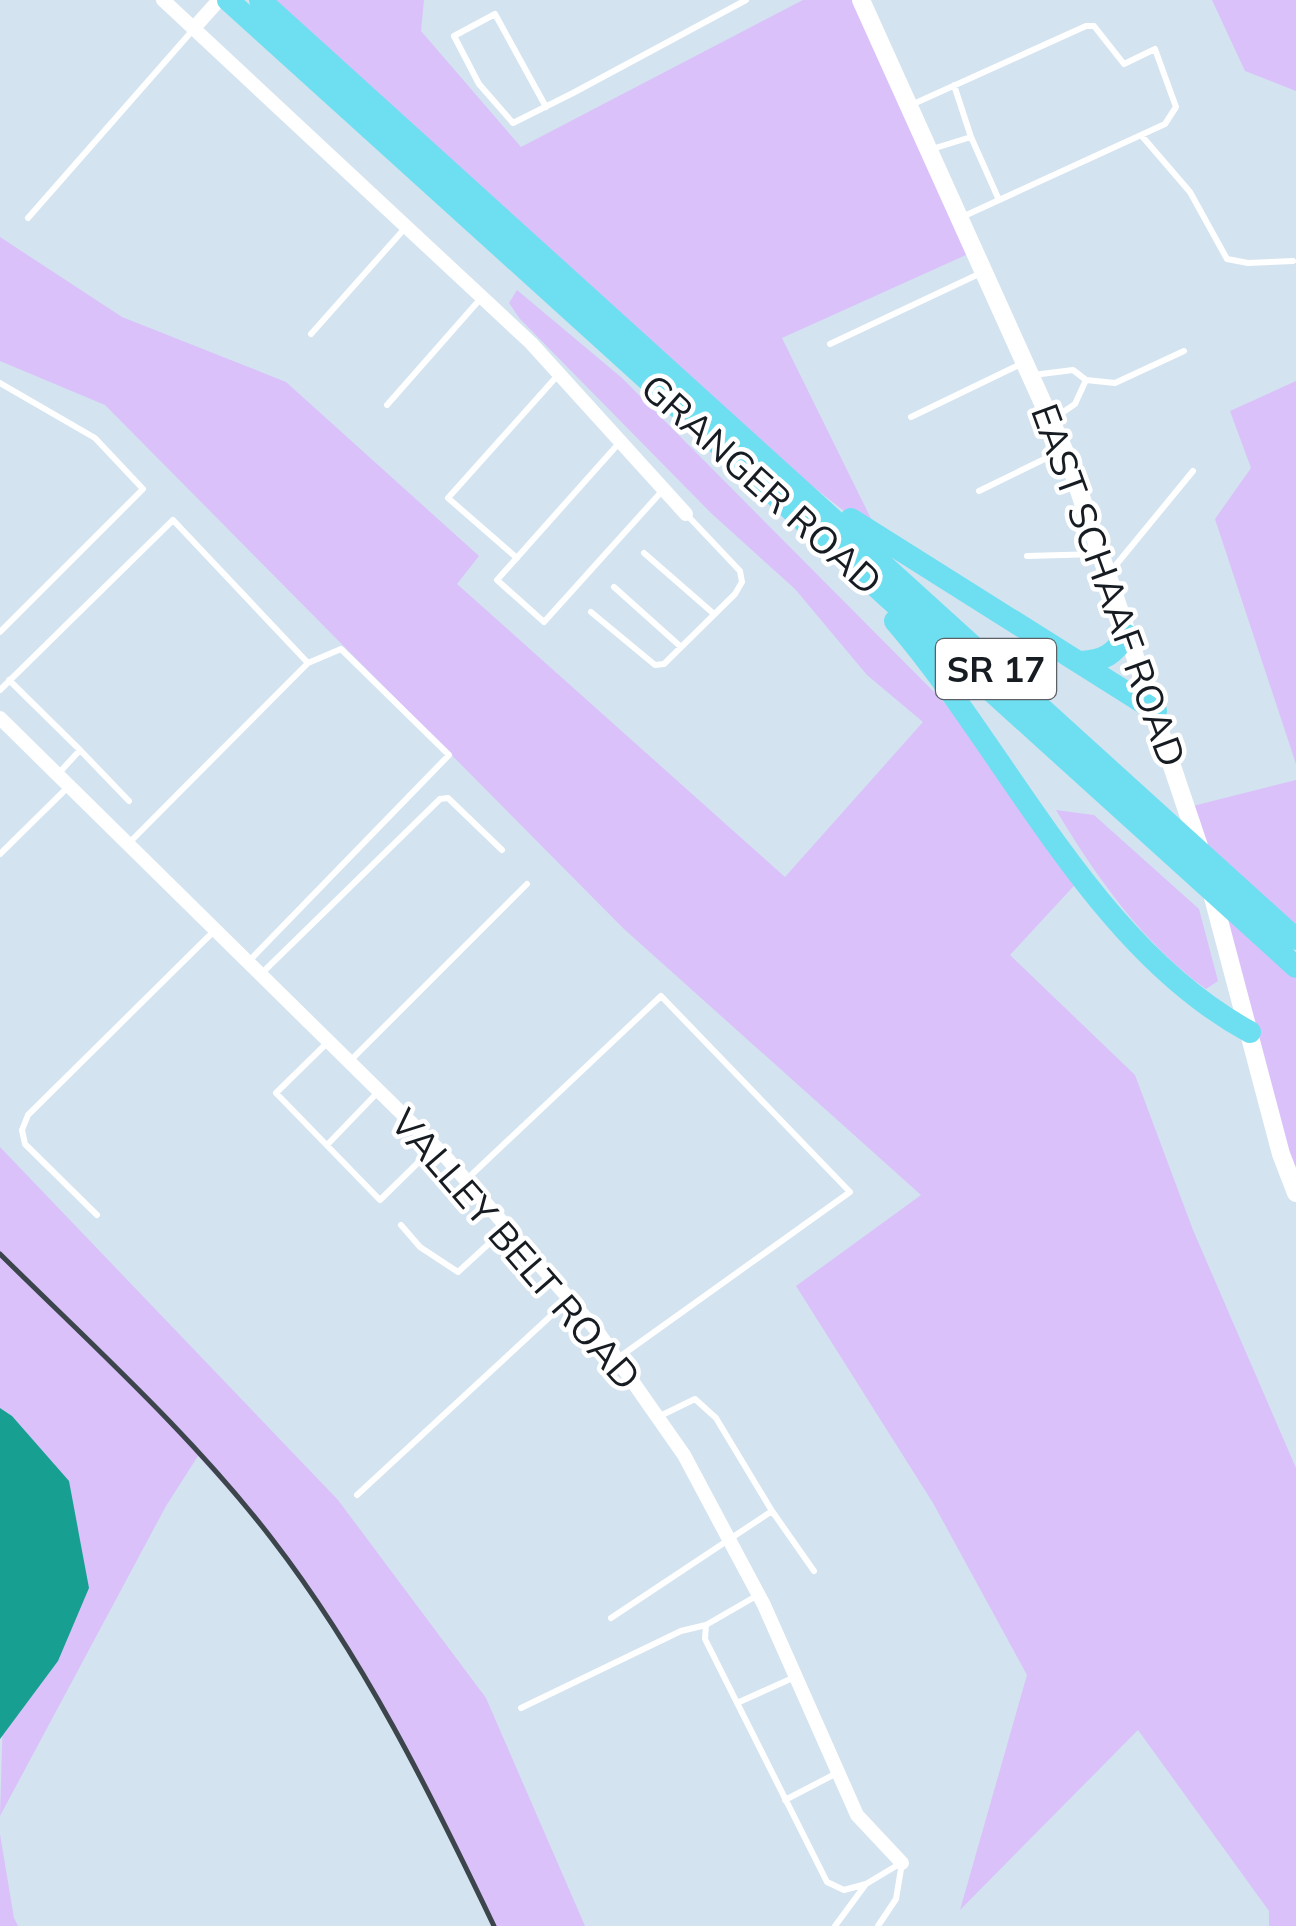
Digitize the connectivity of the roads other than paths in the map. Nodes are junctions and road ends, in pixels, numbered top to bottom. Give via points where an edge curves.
1 (162, 0) edge
2 (219, 0) edge
3 (228, 0) edge
4 (260, 0) edge
5 (746, 0) edge
6 (860, 0) edge
7 (193, 29) junction
8 (954, 84) junction
9 (910, 106) junction
10 (546, 107) junction
11 (1141, 134) junction
12 (971, 137) junction
13 (930, 150) junction
14 (999, 200) junction
15 (28, 218) dead end
16 (962, 218) junction
17 (407, 226) junction
18 (1293, 261) dead end
19 (986, 271) junction
20 (482, 296) junction
21 (311, 334) dead end
22 (830, 344) dead end
23 (1184, 351) dead end
24 (1030, 368) junction
25 (558, 375) junction
26 (1086, 380) junction
27 (0, 383) edge
28 (698, 396) junction
29 (387, 405) dead end
30 (911, 417) dead end
31 (1052, 420) junction
32 (621, 441) junction
33 (1064, 449) junction
34 (1193, 471) dead end
35 (663, 490) junction
36 (978, 491) dead end
37 (686, 514) joint
38 (824, 539) junction
39 (644, 553) dead end
40 (1100, 553) junction
41 (1027, 556) dead end
42 (517, 558) junction
43 (1108, 576) junction
44 (614, 587) dead end
45 (592, 612) dead end
46 (714, 614) junction
47 (0, 632) edge
48 (1127, 636) junction
49 (681, 648) junction
50 (1082, 662) junction
51 (308, 663) junction
52 (9, 680) junction
53 (0, 690) edge
54 (1156, 711) junction
55 (0, 718) edge
56 (80, 750) junction
57 (64, 780) junction
58 (129, 800) dead end
59 (129, 843) junction
60 (502, 850) dead end
61 (0, 854) edge
62 (527, 884) dead end
63 (214, 930) junction
64 (1296, 939) edge
65 (248, 962) junction
66 (1296, 968) edge
67 (260, 975) junction
68 (1250, 1032) junction
69 (328, 1042) junction
70 (349, 1062) junction
71 (379, 1092) junction
72 (327, 1145) junction
73 (435, 1146) junction
74 (466, 1180) junction
75 (1296, 1193) edge
76 (97, 1215) dead end
77 (401, 1225) dead end
78 (506, 1227) junction
79 (569, 1299) junction
80 (617, 1359) junction
81 (658, 1417) junction
82 (357, 1495) dead end
83 (772, 1512) junction
84 (730, 1540) junction
85 (814, 1571) dead end
86 (758, 1594) junction
87 (611, 1618) dead end
88 (706, 1625) junction
89 (796, 1677) junction
90 (737, 1704) junction
91 (521, 1708) dead end
92 (838, 1772) junction
93 (785, 1800) junction
94 (902, 1862) junction
95 (866, 1884) junction
96 (836, 1926) edge
97 (878, 1926) edge

1 - 7 street, GRANGER ROAD
2 - 7 street
3 - 38 main road, GRANGER ROAD / SR 17
4 - 28 main road, GRANGER ROAD / SR 17
5 - 10 lane
6 - 9 street, EAST SCHAAF ROAD
7 - 15 lane
7 - 17 street, GRANGER ROAD
8 - 9 lane
8 - 11 lane via 1066,32 1094,26 1124,64 1155,49 1176,107 1165,124
8 - 12 lane
9 - 13 street, EAST SCHAAF ROAD
10 - 10 lane via 513,123 479,84 454,36 495,14
11 - 14 lane
11 - 18 lane via 1190,192 1227,259
12 - 13 lane
12 - 14 lane
13 - 16 street, EAST SCHAAF ROAD
14 - 16 lane
16 - 19 street, EAST SCHAAF ROAD
17 - 20 street, GRANGER ROAD
17 - 21 lane
19 - 22 lane
19 - 24 street, EAST SCHAAF ROAD
20 - 25 street, GRANGER ROAD
20 - 29 lane
23 - 26 lane via 1115,383
24 - 26 lane via 1073,370
24 - 30 lane
24 - 31 street, EAST SCHAAF ROAD
25 - 32 street, GRANGER ROAD
25 - 42 lane via 448,498
26 - 31 lane via 1075,404
27 - 47 lane via 95,438 143,489
28 - 50 main road via 882,541
28 - 64 main road, GRANGER ROAD / SR 17
31 - 33 street, EAST SCHAAF ROAD
32 - 35 street, GRANGER ROAD
32 - 42 lane
33 - 36 lane
33 - 40 street, EAST SCHAAF ROAD
34 - 43 lane
35 - 37 street, GRANGER ROAD
35 - 42 lane via 544,622 498,580
37 - 46 lane via 740,571 742,582
38 - 66 main road, GRANGER ROAD / SR 17
38 - 68 main road via 932,665 1106,906 1212,1012
39 - 46 lane
40 - 41 lane
40 - 43 street, EAST SCHAAF ROAD
43 - 48 street, EAST SCHAAF ROAD
44 - 49 lane
45 - 49 lane via 656,665
46 - 49 lane
48 - 50 main road via 1100,662
48 - 54 street, EAST SCHAAF ROAD
50 - 54 main road
51 - 52 lane via 173,520
51 - 59 lane
51 - 65 lane via 341,649 449,755
52 - 53 lane
52 - 56 lane
54 - 68 street, EAST SCHAAF ROAD
55 - 57 street, VALLEY BELT ROAD
56 - 57 lane
56 - 58 lane
57 - 59 street, VALLEY BELT ROAD
57 - 61 lane
59 - 63 street, VALLEY BELT ROAD
60 - 67 lane via 448,798 440,799
62 - 70 lane
63 - 65 street, VALLEY BELT ROAD
63 - 76 lane via 28,1115 25,1144
65 - 67 street, VALLEY BELT ROAD
67 - 69 street, VALLEY BELT ROAD
68 - 75 street, EAST SCHAAF ROAD
69 - 70 street, VALLEY BELT ROAD
69 - 72 lane via 276,1094
70 - 71 street, VALLEY BELT ROAD
71 - 72 lane
71 - 73 street, VALLEY BELT ROAD
72 - 73 lane via 380,1200
73 - 74 street, VALLEY BELT ROAD
74 - 78 street, VALLEY BELT ROAD
74 - 80 lane via 661,996 850,1192
77 - 78 lane via 458,1272
78 - 79 street, VALLEY BELT ROAD
79 - 80 street, VALLEY BELT ROAD
79 - 82 lane
80 - 81 street, VALLEY BELT ROAD
81 - 83 lane via 695,1400 716,1418
81 - 84 street, VALLEY BELT ROAD
83 - 84 lane
83 - 85 lane
84 - 86 street, VALLEY BELT ROAD
84 - 87 lane
86 - 88 lane
86 - 89 street, VALLEY BELT ROAD
88 - 90 lane via 705,1639
88 - 91 lane
89 - 90 lane
89 - 92 street, VALLEY BELT ROAD
90 - 93 lane
92 - 93 lane
92 - 94 street, VALLEY BELT ROAD via 858,1815
93 - 95 lane via 827,1882 844,1890
94 - 95 lane
94 - 97 lane via 896,1899
95 - 96 lane

